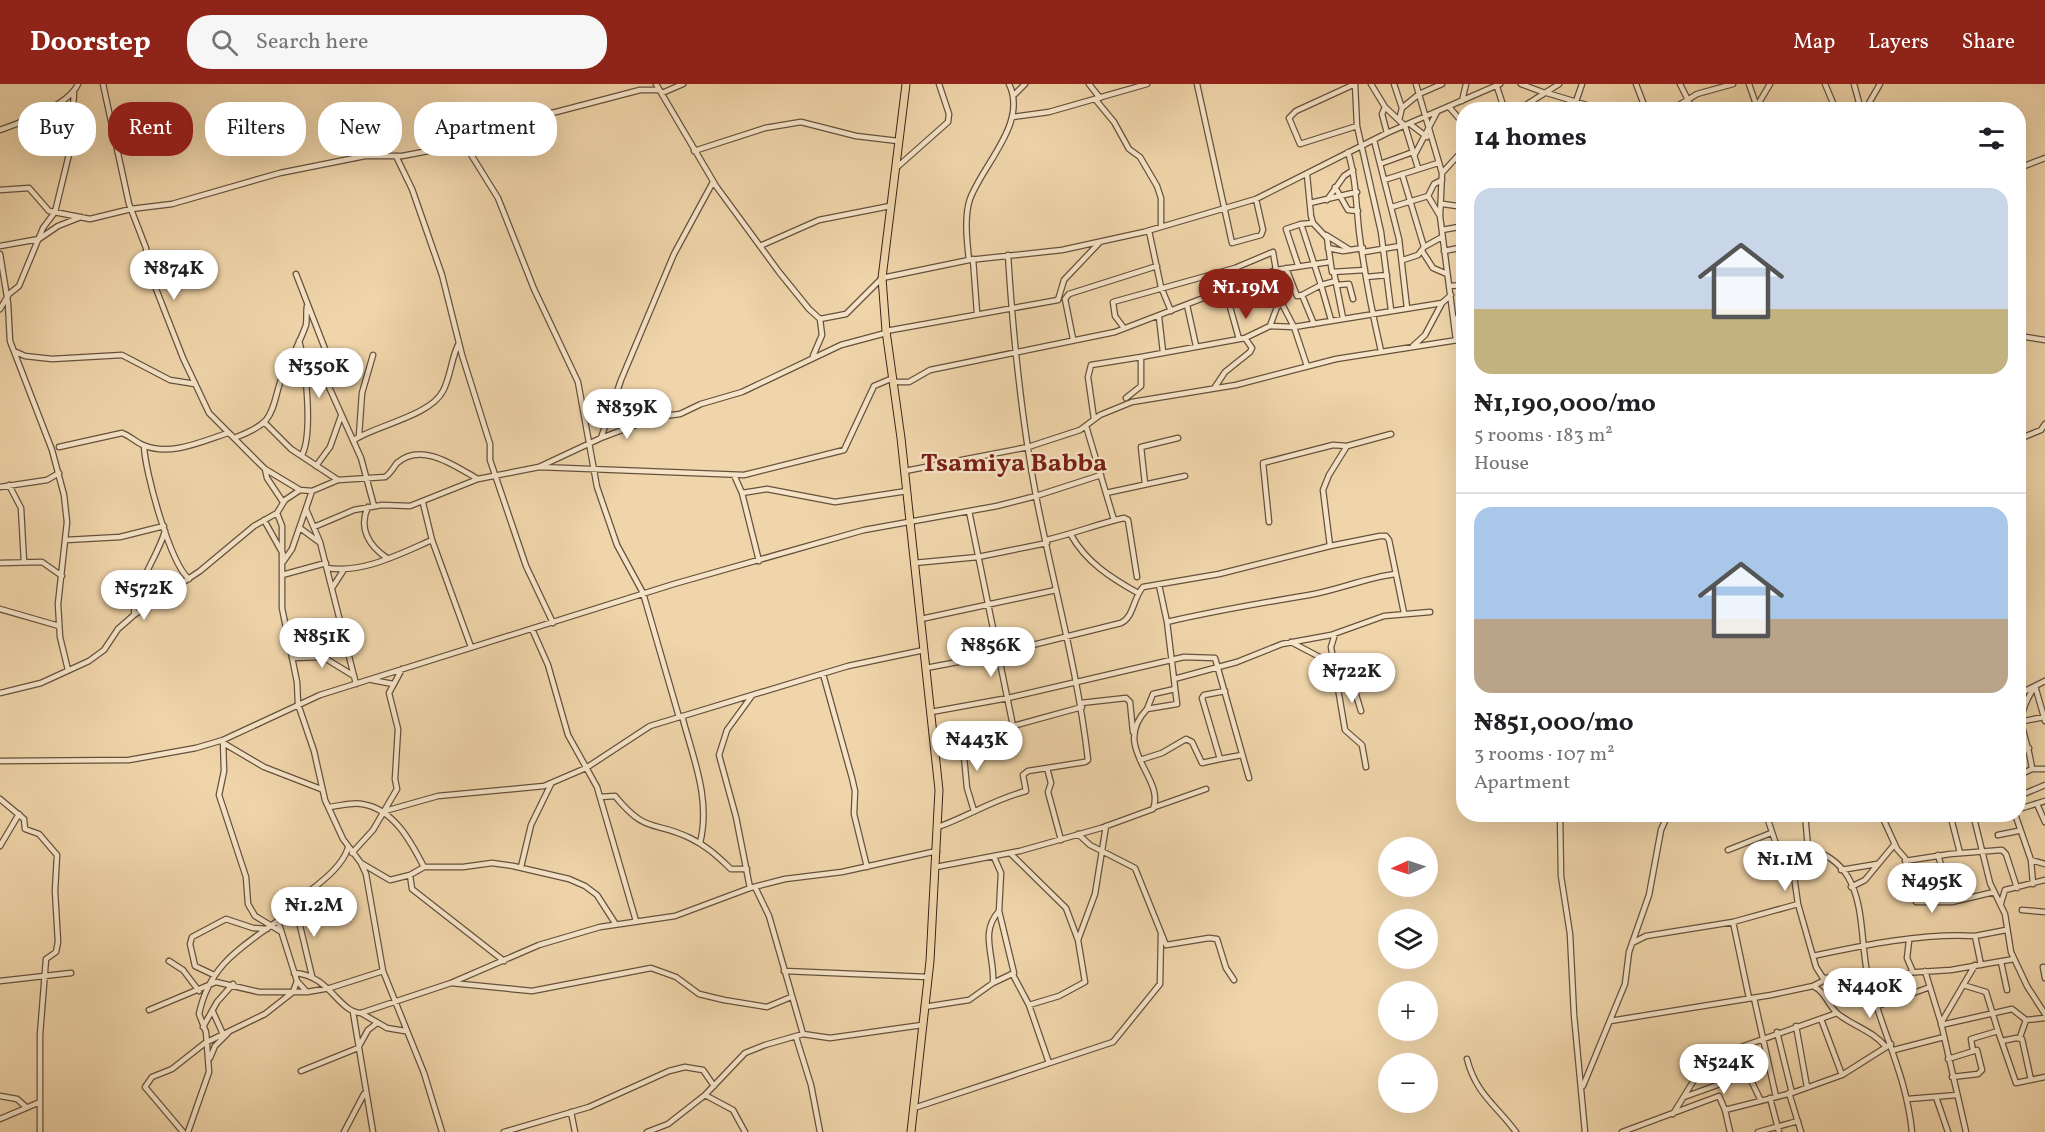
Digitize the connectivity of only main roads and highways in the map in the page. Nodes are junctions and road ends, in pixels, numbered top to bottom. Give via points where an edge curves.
1 (906, 84) edge
2 (911, 1132) edge

1 - 2 main road via 882,278 939,790 928,977

